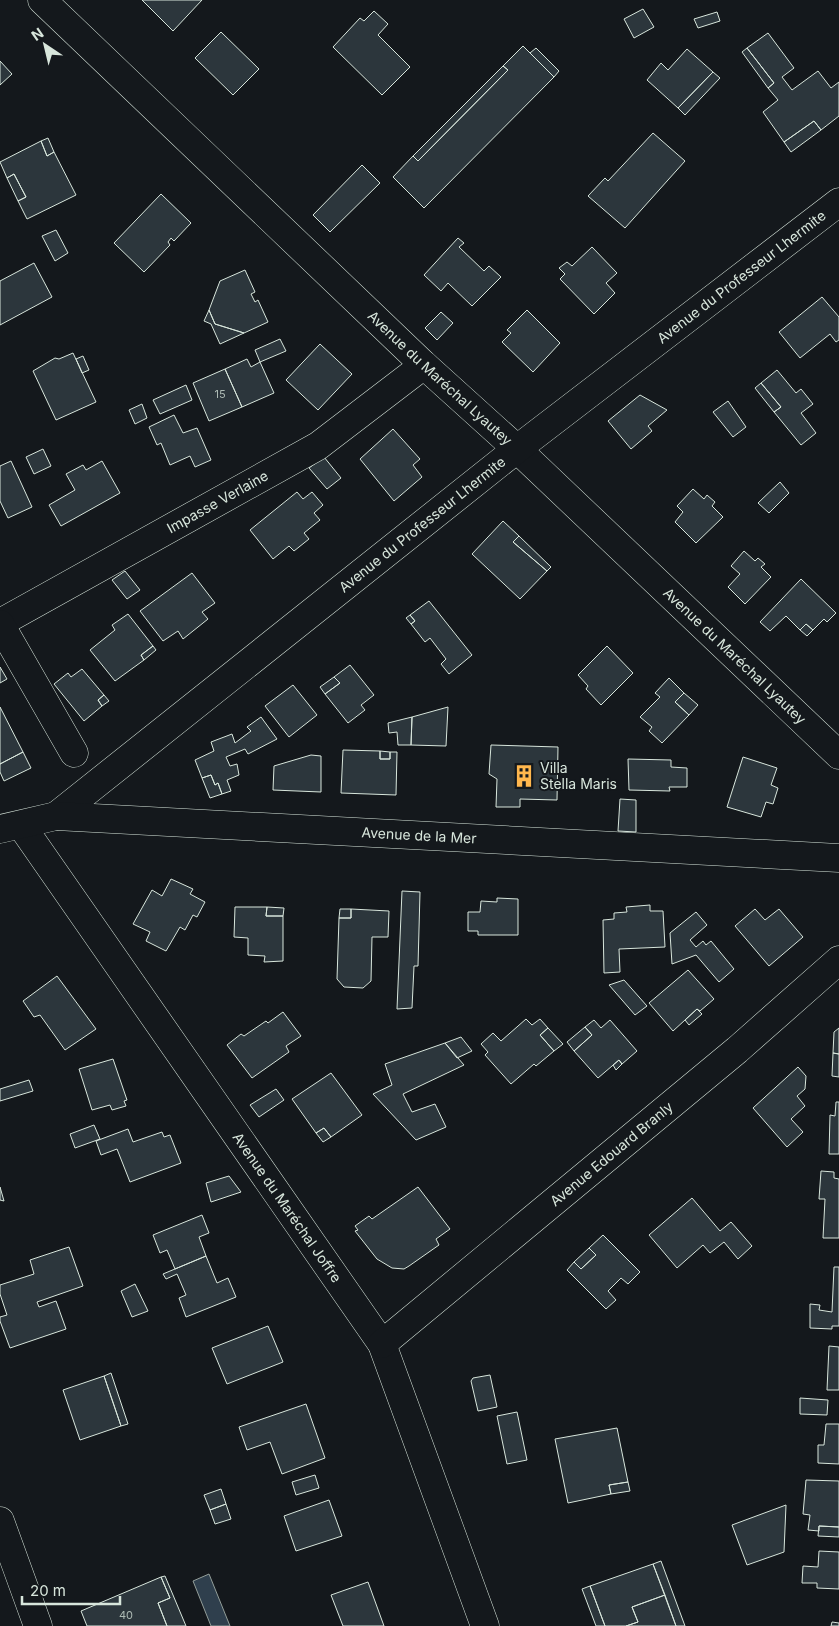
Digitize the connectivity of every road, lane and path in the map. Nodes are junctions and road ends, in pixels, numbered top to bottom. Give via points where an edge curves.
1 (42, 0) edge
2 (839, 202) edge
3 (424, 365) junction
4 (517, 449) junction
5 (0, 623) edge
6 (74, 752) dead end
7 (839, 755) edge
8 (56, 816) junction
9 (10, 827) edge
10 (839, 858) edge
11 (839, 960) edge
12 (382, 1344) junction
13 (0, 1521) edge
14 (38, 1626) edge
15 (485, 1626) edge

1 - 3 street, Avenue du Maréchal Lyautey
2 - 4 street, Avenue du Professeur Lhermite
3 - 4 street, Avenue du Maréchal Lyautey
3 - 5 street, Impasse Verlaine via 318,446
4 - 7 street, Avenue du Maréchal Lyautey
4 - 8 street, Avenue du Professeur Lhermite
5 - 6 street, Impasse Verlaine
8 - 9 street, Avenue de la Mer
8 - 10 street, Avenue de la Mer
9 - 12 street, Avenue du Maréchal Joffre
11 - 12 street, Avenue Edouard Branly via 737,1050
12 - 15 street, Avenue du Maréchal Joffre
13 - 14 street

